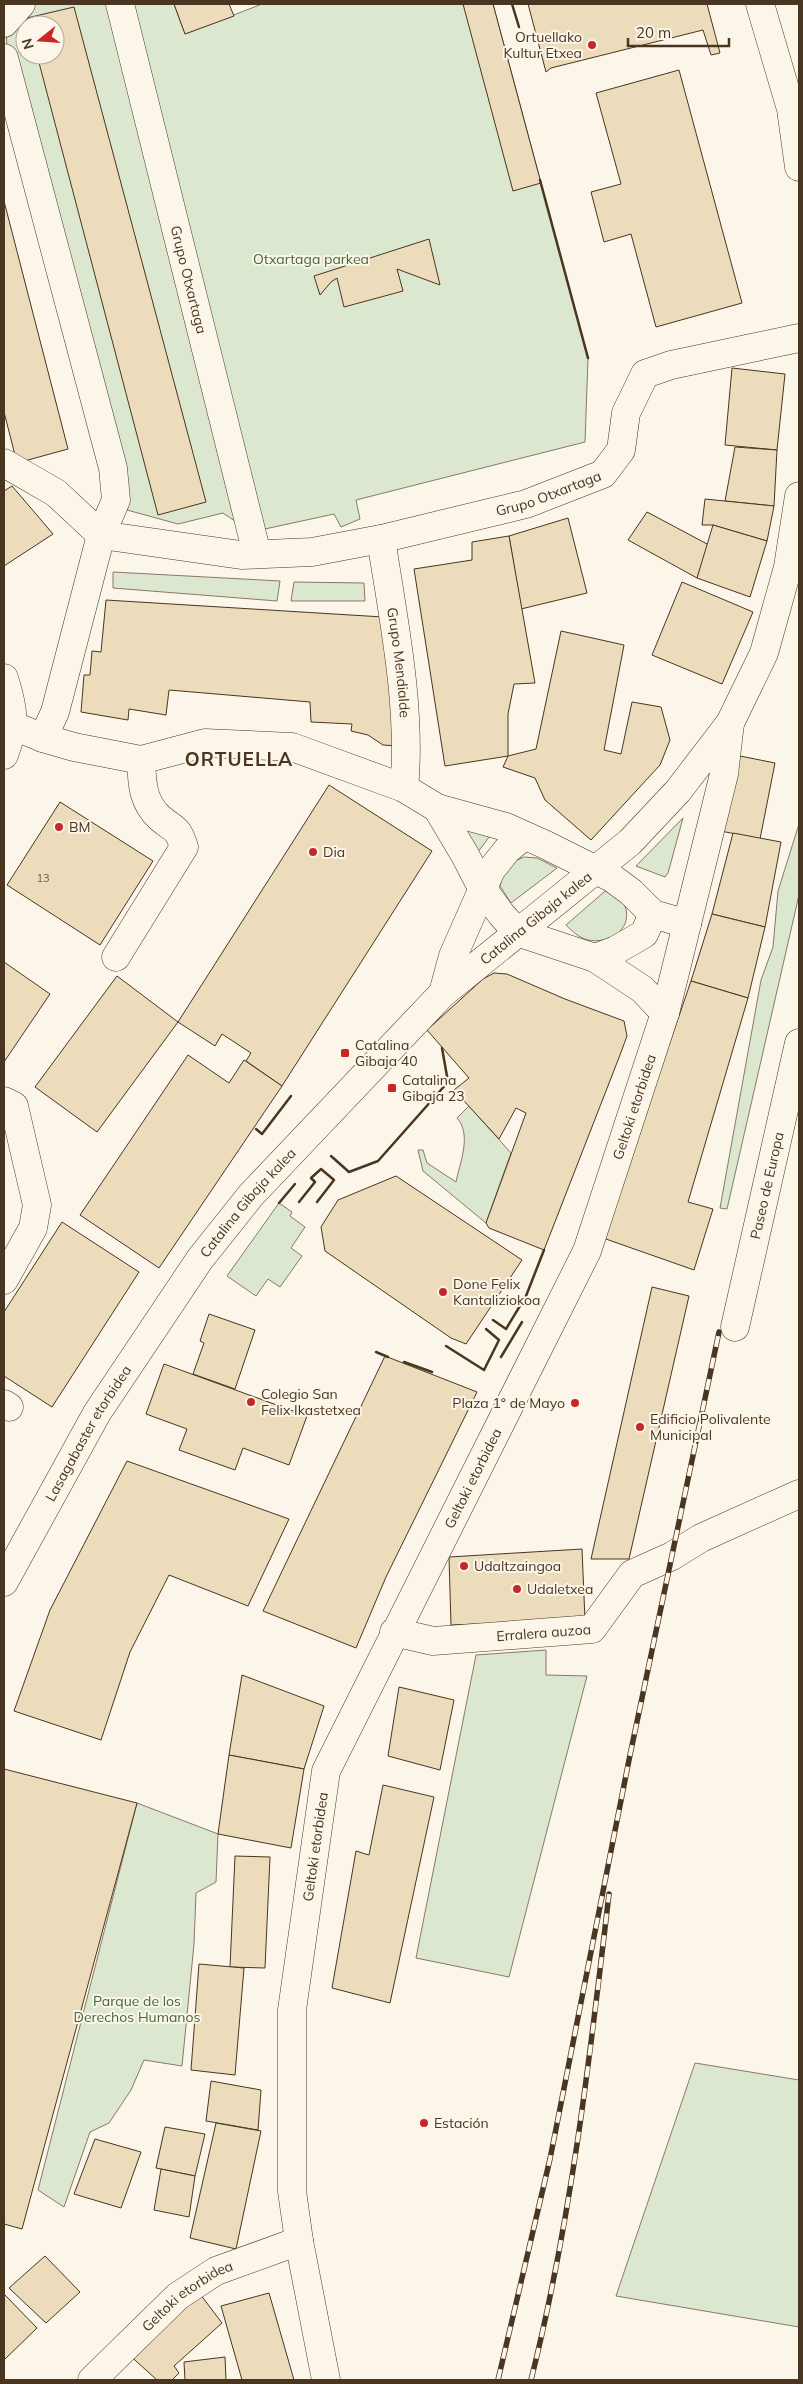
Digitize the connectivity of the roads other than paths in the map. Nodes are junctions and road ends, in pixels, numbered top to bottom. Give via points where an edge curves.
1 (21, 4) edge
2 (120, 4) edge
3 (760, 4) edge
4 (4, 23) edge
5 (4, 58) edge
6 (799, 167) edge
7 (799, 338) edge
8 (4, 463) edge
9 (799, 496) edge
10 (102, 535) junction
11 (381, 538) junction
12 (257, 554) junction
13 (4, 678) edge
14 (730, 723) junction
15 (14, 726) junction
16 (43, 738) junction
17 (4, 755) edge
18 (141, 760) junction
19 (404, 788) junction
20 (437, 808) junction
21 (524, 836) junction
22 (596, 869) junction
23 (482, 888) junction
24 (652, 914) junction
25 (687, 924) junction
26 (518, 932) junction
27 (116, 957) dead end
28 (595, 958) junction
29 (443, 993) junction
30 (665, 1013) junction
31 (799, 1043) edge
32 (4, 1101) edge
33 (4, 1280) edge
34 (180, 1289) joint
35 (735, 1328) dead end
36 (799, 1494) edge
37 (4, 1582) edge
38 (394, 1632) junction
39 (299, 2241) junction
40 (92, 2380) edge
41 (326, 2380) edge

1 - 4 street
2 - 12 street, Grupo Otxartaga
3 - 6 street via 791,109
5 - 10 street via 113,468 116,500
7 - 11 street, Grupo Otxartaga via 671,365 645,374 626,413 621,450 603,474 526,504
8 - 10 street via 56,493
9 - 14 street, Catalina Gibaja kalea via 788,568 764,652
10 - 12 street, Grupo Otxartaga via 241,555
10 - 16 street via 55,712
11 - 12 street, Grupo Otxartaga via 312,552
11 - 19 street, Grupo Mendialde via 399,658 408,757
13 - 15 street via 11,699
14 - 22 street, Catalina Gibaja kalea via 678,791 630,842
14 - 25 street, Geltoki etorbidea via 724,774
15 - 16 street
15 - 17 street
16 - 18 street
18 - 19 street via 205,742 292,747
18 - 27 street via 146,801 160,818 179,831 184,847
19 - 20 street
20 - 21 street via 506,827
20 - 23 street
21 - 22 street
21 - 23 street via 507,850
22 - 24 street via 631,892
22 - 26 street, Catalina Gibaja kalea
23 - 26 street
23 - 29 street via 453,956
24 - 25 street
24 - 28 street via 644,934
25 - 30 street, Geltoki etorbidea
26 - 28 street
26 - 29 street, Catalina Gibaja kalea
28 - 30 street via 642,989
29 - 34 street, Catalina Gibaja kalea via 251,1195
30 - 38 street, Geltoki etorbidea via 587,1251
31 - 35 street, Paseo de Europa
32 - 33 street via 14,1106 37,1205 32,1251
34 - 37 street, Lasagabaster etorbidea via 98,1413
36 - 38 street, Erralera auzoa via 701,1538 672,1556 632,1574 592,1629 433,1641
38 - 39 street, Geltoki etorbidea via 326,1771 292,2010 292,2191
39 - 40 street, Geltoki etorbidea via 216,2270 178,2296
39 - 41 street, Geltoki etorbidea

